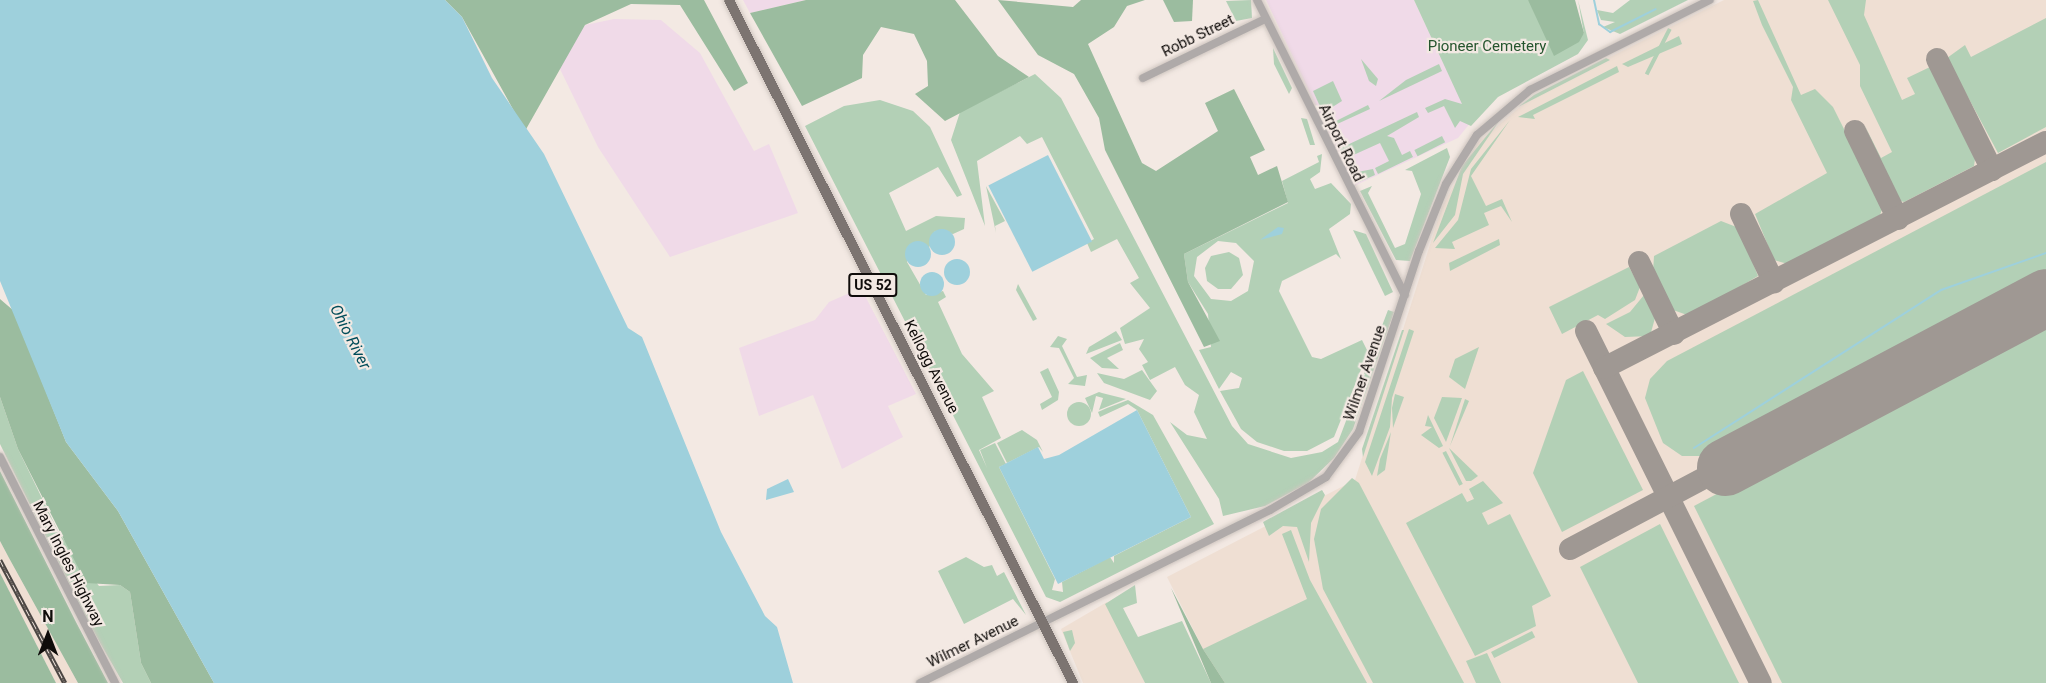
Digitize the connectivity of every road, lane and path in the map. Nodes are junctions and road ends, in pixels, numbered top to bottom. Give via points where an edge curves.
1 (729, 0) edge
2 (1257, 0) edge
3 (1710, 0) edge
4 (1265, 19) junction
5 (1143, 78) dead end
6 (1405, 295) junction
7 (0, 457) edge
8 (1045, 622) junction
9 (115, 683) edge
10 (920, 683) edge
11 (1073, 683) edge

1 - 8 main road, Kellogg Avenue / US 52
2 - 4 street, Airport Road
3 - 6 street, Wilmer Avenue via 1537,86 1493,118 1446,184
4 - 5 street, Robb Street
4 - 6 street, Airport Road
6 - 8 street, Wilmer Avenue via 1359,432 1326,477
7 - 9 street, Mary Ingles Highway
8 - 10 street, Wilmer Avenue
8 - 11 main road, Kellogg Avenue / US 52

